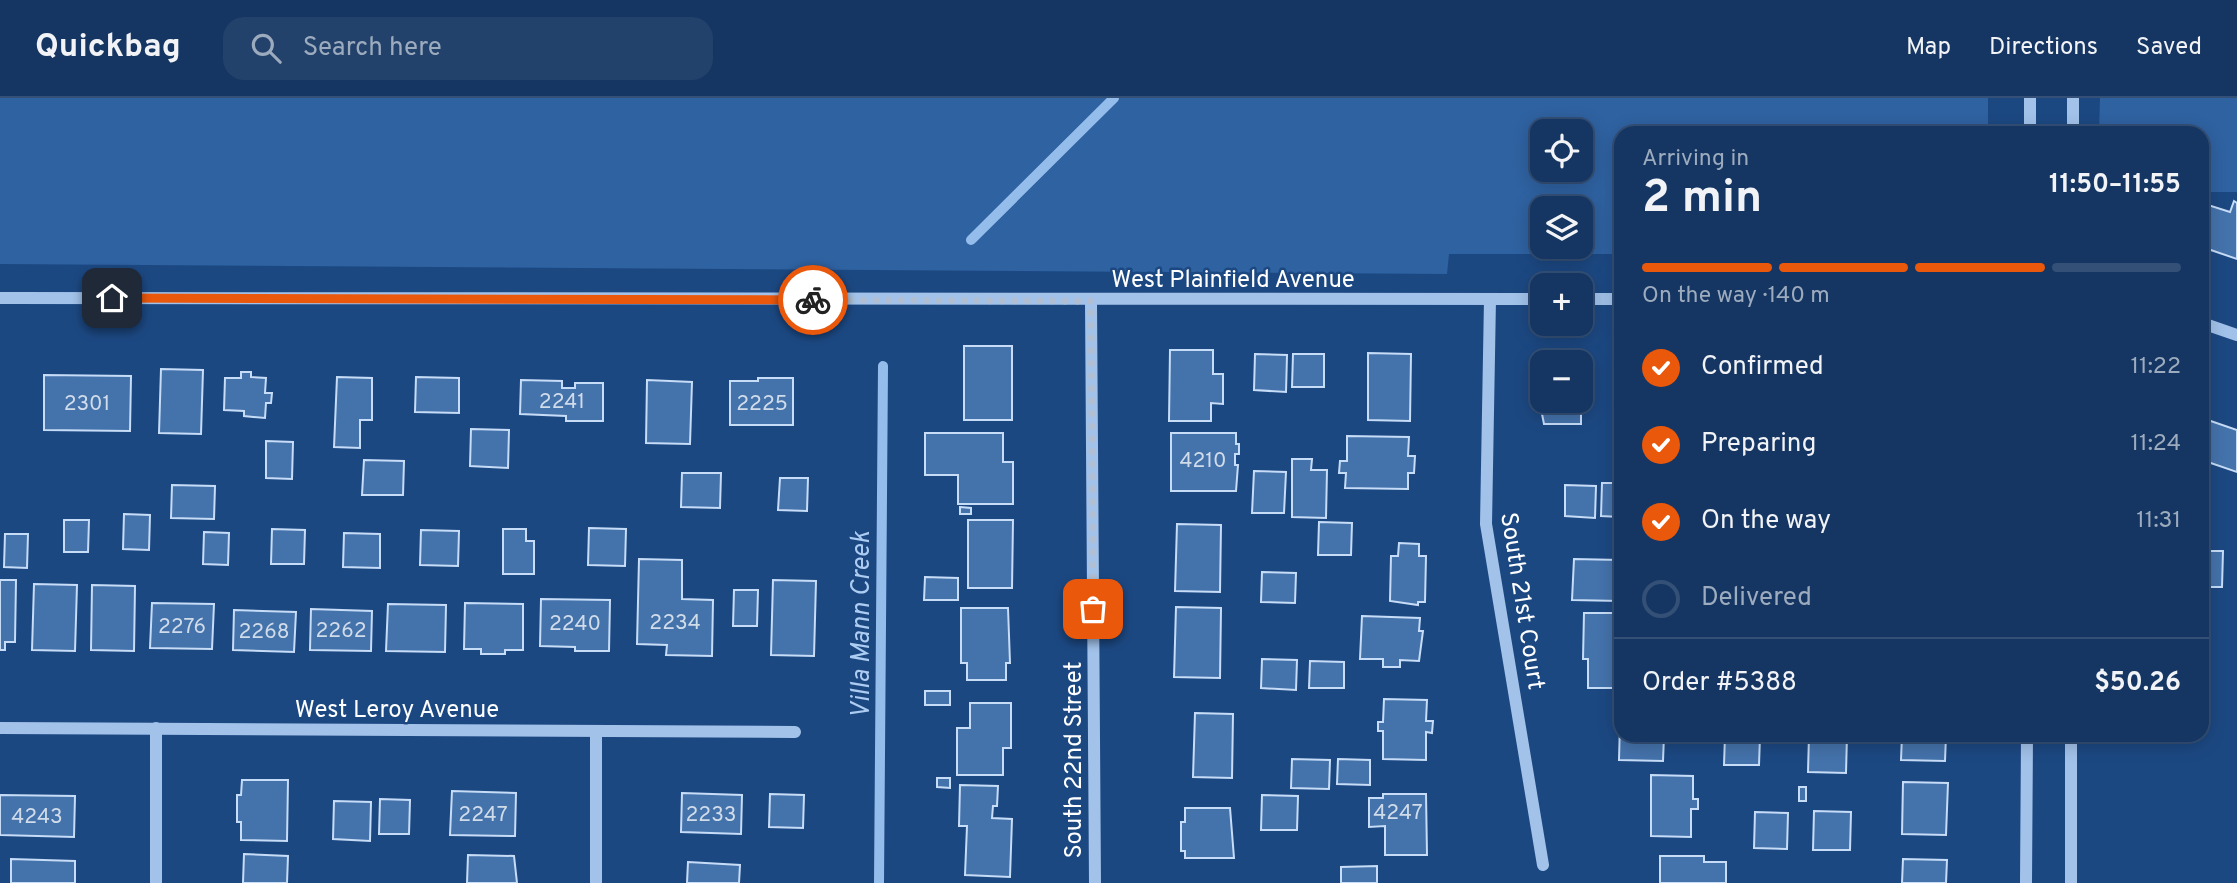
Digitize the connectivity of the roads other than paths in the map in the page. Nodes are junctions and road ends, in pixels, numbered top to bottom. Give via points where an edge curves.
1 (2030, 98) edge
2 (2073, 98) edge
3 (2030, 126) edge
4 (2073, 126) edge
5 (0, 298) edge
6 (1490, 299) junction
7 (1530, 299) edge
8 (1593, 299) edge
9 (1614, 299) edge
10 (1091, 301) junction
11 (2209, 325) edge
12 (2237, 335) edge
13 (0, 728) edge
14 (156, 728) junction
15 (596, 732) junction
16 (794, 732) dead end
17 (2027, 742) edge
18 (2071, 742) edge
19 (1543, 865) dead end
20 (156, 883) edge
21 (596, 883) edge
22 (1095, 883) edge
23 (2026, 883) edge
24 (2071, 883) edge

1 - 3 street
2 - 4 street
5 - 10 street, West Plainfield Avenue
6 - 7 street, West Plainfield Avenue
6 - 10 street, West Plainfield Avenue
6 - 19 street, South 21st Court via 1486,524
8 - 9 street
10 - 22 street, South 22nd Street
11 - 12 street
13 - 14 street, West Leroy Avenue
14 - 15 street, West Leroy Avenue
14 - 20 street
15 - 16 street, West Leroy Avenue
15 - 21 street
17 - 23 street
18 - 24 street

